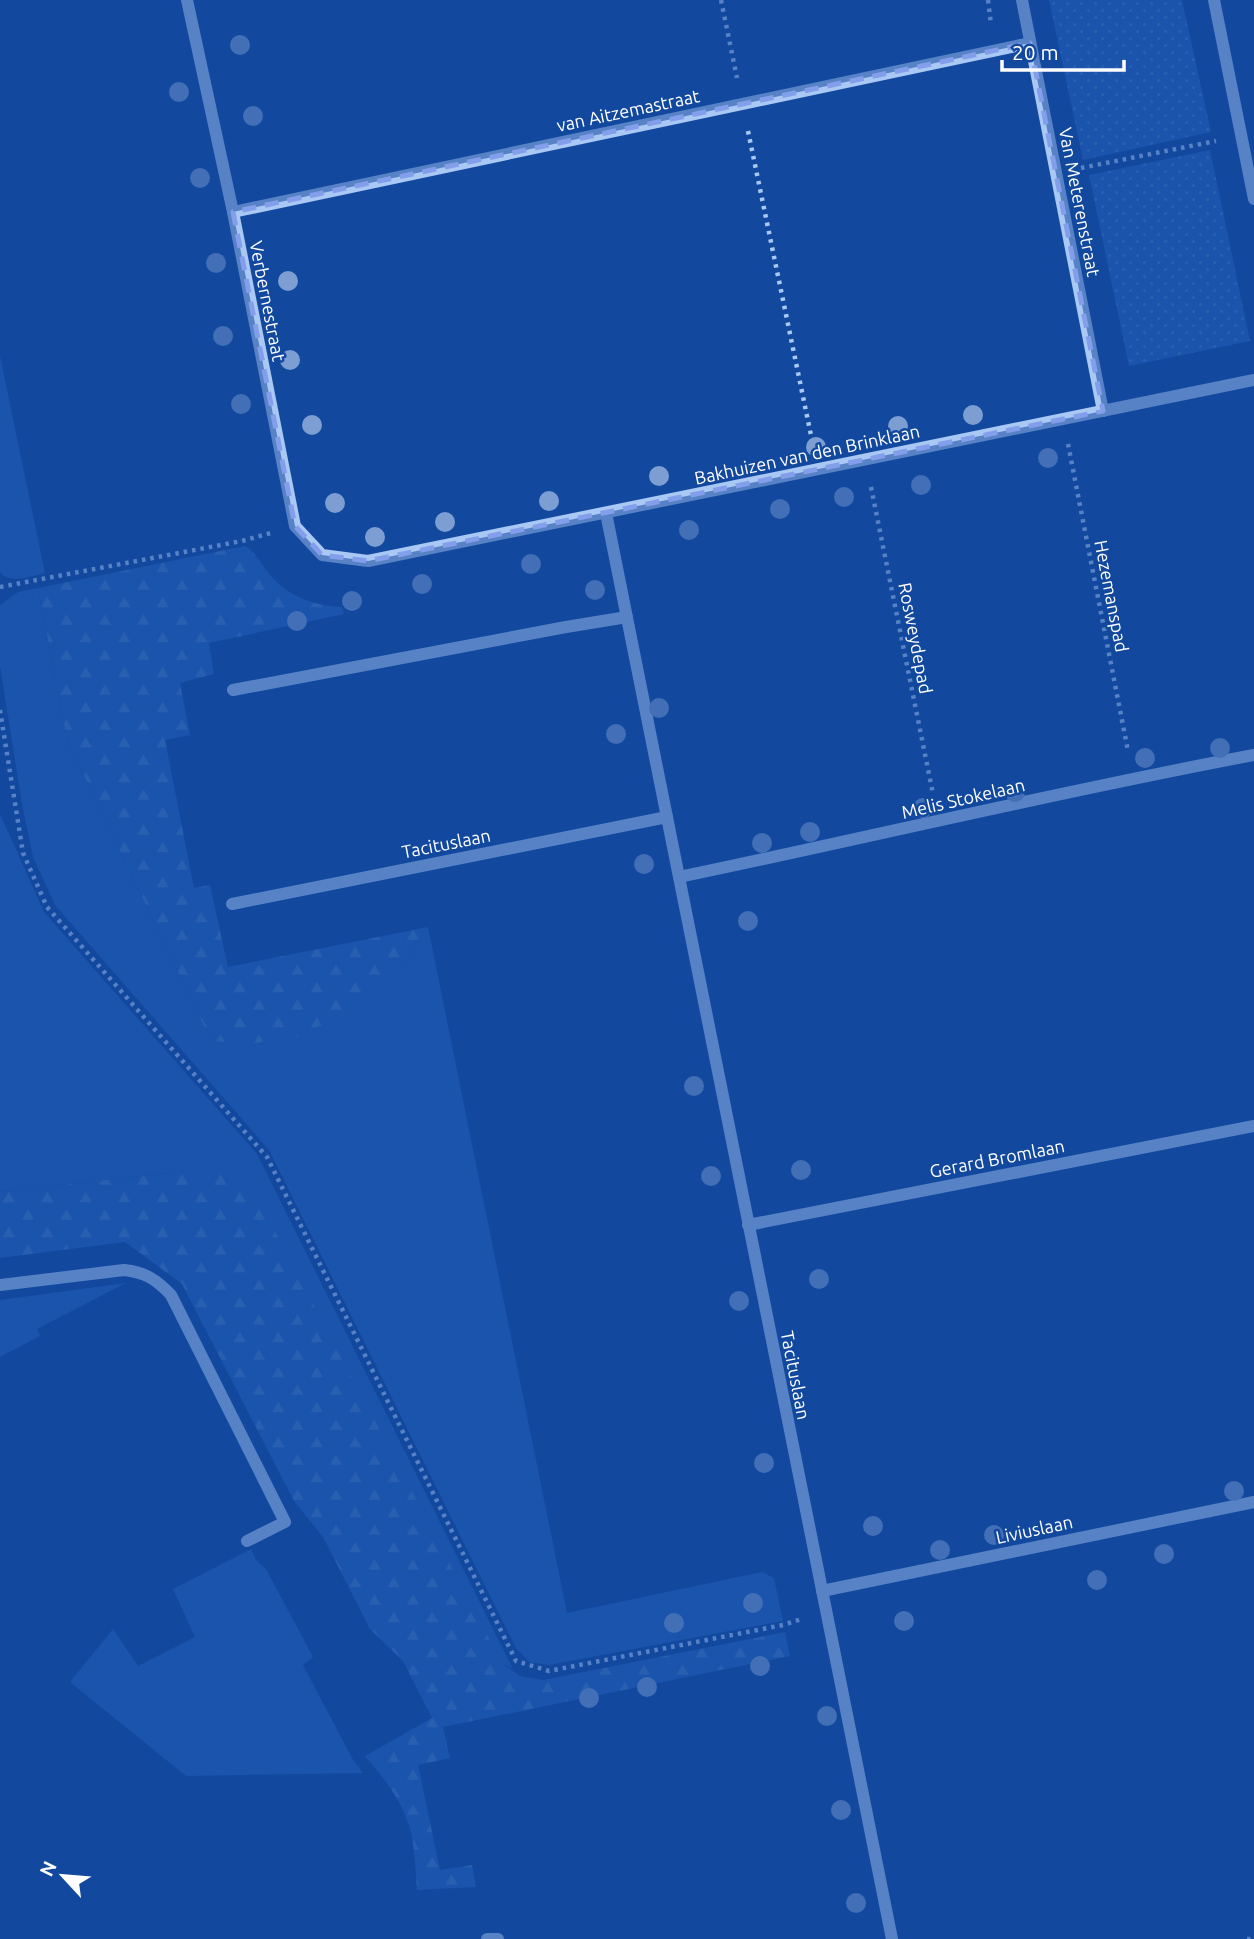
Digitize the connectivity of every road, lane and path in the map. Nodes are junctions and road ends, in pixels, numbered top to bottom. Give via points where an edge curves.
1 (187, 0) edge
2 (720, 0) edge
3 (1022, 0) edge
4 (1214, 0) edge
5 (1030, 43) junction
6 (743, 104) junction
7 (1241, 135) junction
8 (1056, 173) junction
9 (1254, 199) edge
10 (233, 212) junction
11 (1254, 380) edge
12 (1103, 411) junction
13 (1063, 419) junction
14 (866, 459) junction
15 (818, 469) junction
16 (606, 513) junction
17 (295, 526) junction
18 (0, 587) edge
19 (627, 617) junction
20 (233, 690) dead end
21 (0, 710) edge
22 (1254, 755) edge
23 (8, 766) junction
24 (0, 767) edge
25 (1133, 778) junction
26 (667, 817) junction
27 (939, 822) junction
28 (679, 877) junction
29 (232, 904) dead end
30 (1254, 1126) edge
31 (748, 1226) junction
32 (0, 1285) edge
33 (1254, 1502) edge
34 (247, 1541) dead end
35 (822, 1591) junction
36 (826, 1611) junction
37 (487, 1939) edge
38 (498, 1939) edge
39 (892, 1939) edge
40 (1247, 1939) edge
41 (1254, 1939) edge

1 - 10 street, Verbernestraat
2 - 6 path
3 - 5 street, Van Meterenstraat
4 - 7 street
5 - 6 street, van Aitzemastraat
5 - 8 street, Van Meterenstraat
6 - 10 street, van Aitzemastraat
6 - 15 path
7 - 8 path
7 - 9 street
8 - 12 street, Van Meterenstraat
10 - 17 street, Verbernestraat
11 - 12 street, Bakhuizen van den Brinklaan
12 - 13 street, Bakhuizen van den Brinklaan
13 - 14 street, Bakhuizen van den Brinklaan
13 - 25 path, Hezemanspad
14 - 15 street, Bakhuizen van den Brinklaan
14 - 27 path, Rosweydepad
15 - 16 street, Bakhuizen van den Brinklaan
16 - 17 street, Bakhuizen van den Brinklaan via 368,561 322,555
16 - 19 street, Tacituslaan
17 - 18 path via 242,541
19 - 20 street
19 - 26 street, Tacituslaan
21 - 23 path
22 - 25 street, Melis Stokelaan
23 - 24 path
23 - 36 path via 23,853 47,907 267,1157 516,1661 549,1671 783,1625
25 - 27 street, Melis Stokelaan
26 - 28 street, Tacituslaan
26 - 29 street, Tacituslaan
27 - 28 street, Melis Stokelaan
28 - 31 street, Tacituslaan
30 - 31 street, Gerard Bromlaan
31 - 35 street, Tacituslaan
32 - 34 street via 124,1270 150,1276 162,1285 285,1522
33 - 35 street, Liviuslaan
35 - 36 street, Tacituslaan
36 - 39 street, Tacituslaan
37 - 38 street
40 - 41 path

